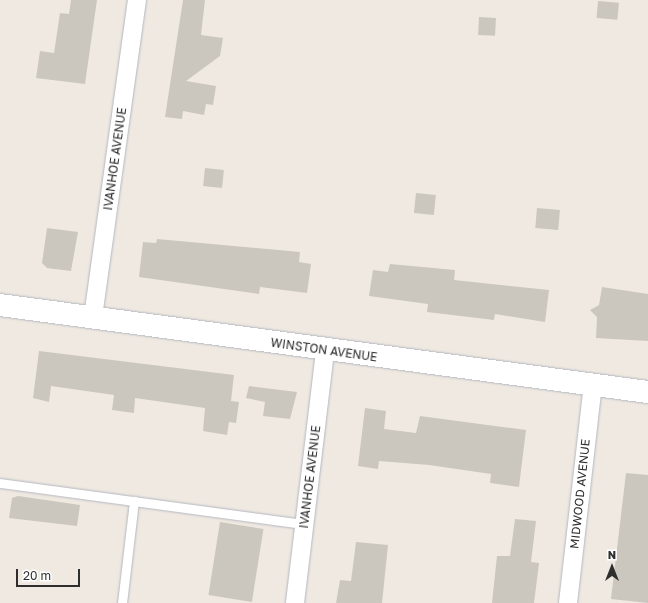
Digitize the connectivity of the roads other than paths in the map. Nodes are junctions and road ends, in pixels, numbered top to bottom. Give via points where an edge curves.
1 (137, 0) edge
2 (0, 305) edge
3 (93, 317) junction
4 (325, 351) junction
5 (593, 385) junction
6 (648, 392) edge
7 (0, 483) edge
8 (134, 501) junction
9 (304, 524) junction
10 (122, 603) edge
11 (295, 603) edge
12 (568, 603) edge

1 - 3 street, IVANHOE AVENUE
2 - 3 street, WINSTON AVENUE
3 - 4 street, WINSTON AVENUE
4 - 5 street, WINSTON AVENUE
4 - 9 street, IVANHOE AVENUE
5 - 6 street, WINSTON AVENUE
5 - 12 street, MIDWOOD AVENUE
7 - 8 lane
8 - 9 lane
8 - 10 lane
9 - 11 street, IVANHOE AVENUE

